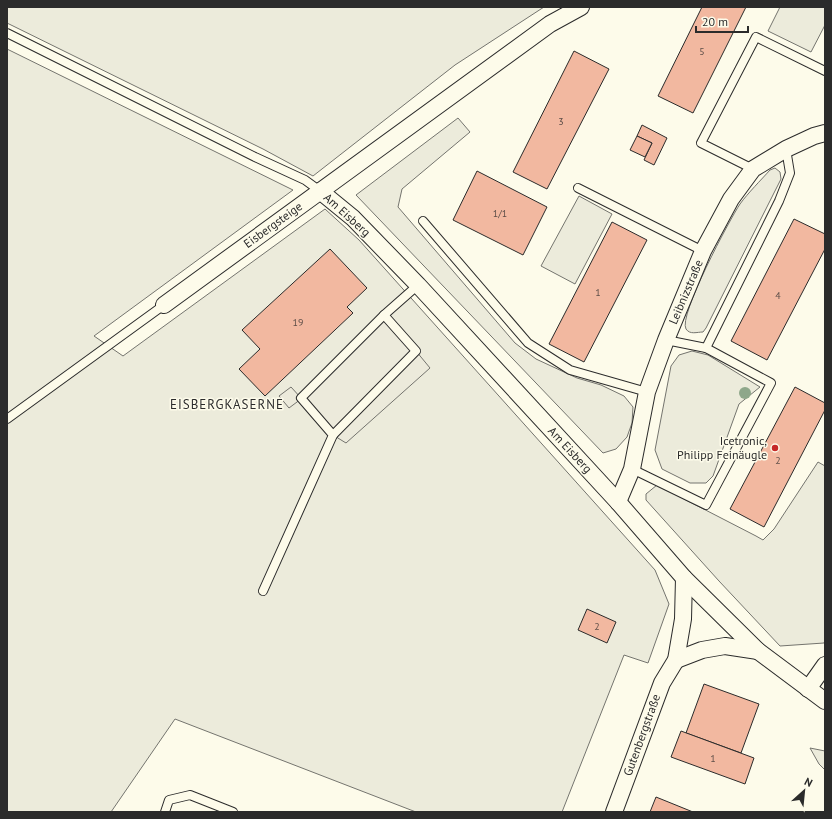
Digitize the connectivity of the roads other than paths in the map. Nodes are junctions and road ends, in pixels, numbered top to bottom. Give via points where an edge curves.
1 (580, 7) edge
2 (7, 33) edge
3 (825, 71) edge
4 (825, 133) edge
5 (786, 149) junction
6 (753, 169) junction
7 (578, 188) dead end
8 (320, 191) junction
9 (423, 221) dead end
10 (703, 251) junction
11 (418, 285) junction
12 (164, 304) joint
13 (384, 315) junction
14 (666, 340) junction
15 (706, 348) junction
16 (647, 392) junction
17 (7, 419) edge
18 (333, 435) junction
19 (632, 469) junction
20 (618, 502) junction
21 (684, 578) junction
22 (263, 591) dead end
23 (758, 651) junction
24 (676, 660) junction
25 (825, 664) edge
26 (808, 689) junction
27 (825, 701) edge
28 (165, 812) edge
29 (233, 812) edge
30 (614, 812) edge

1 - 8 street, Eisbergsteige via 550,24
2 - 8 lane via 305,180
3 - 6 lane via 756,37 701,143
4 - 5 street, Leibnizstraße
5 - 6 street, Leibnizstraße
5 - 15 lane via 790,173 779,201
6 - 10 street, Leibnizstraße via 731,199
7 - 10 lane
8 - 11 street, Am Eisberg via 353,218
8 - 12 street, Eisbergsteige
9 - 16 lane via 528,342 570,370
10 - 14 street, Leibnizstraße
11 - 13 lane
11 - 20 street, Am Eisberg
12 - 17 lane, Eisbergsteige
13 - 18 lane via 416,351
13 - 18 lane via 301,398
14 - 15 lane
14 - 16 street, Leibnizstraße
15 - 19 lane via 771,383 706,505
16 - 19 street, Leibnizstraße
18 - 22 lane
19 - 20 street, Leibnizstraße
20 - 21 street, Am Eisberg
21 - 23 street, Am Eisberg
21 - 24 street, Gutenbergstraße via 683,619
23 - 24 street via 725,646 702,650
23 - 26 street, Am Eisberg
24 - 30 street, Gutenbergstraße via 662,683
25 - 26 street
26 - 27 street, Am Eisberg
28 - 29 lane via 169,800 190,795

